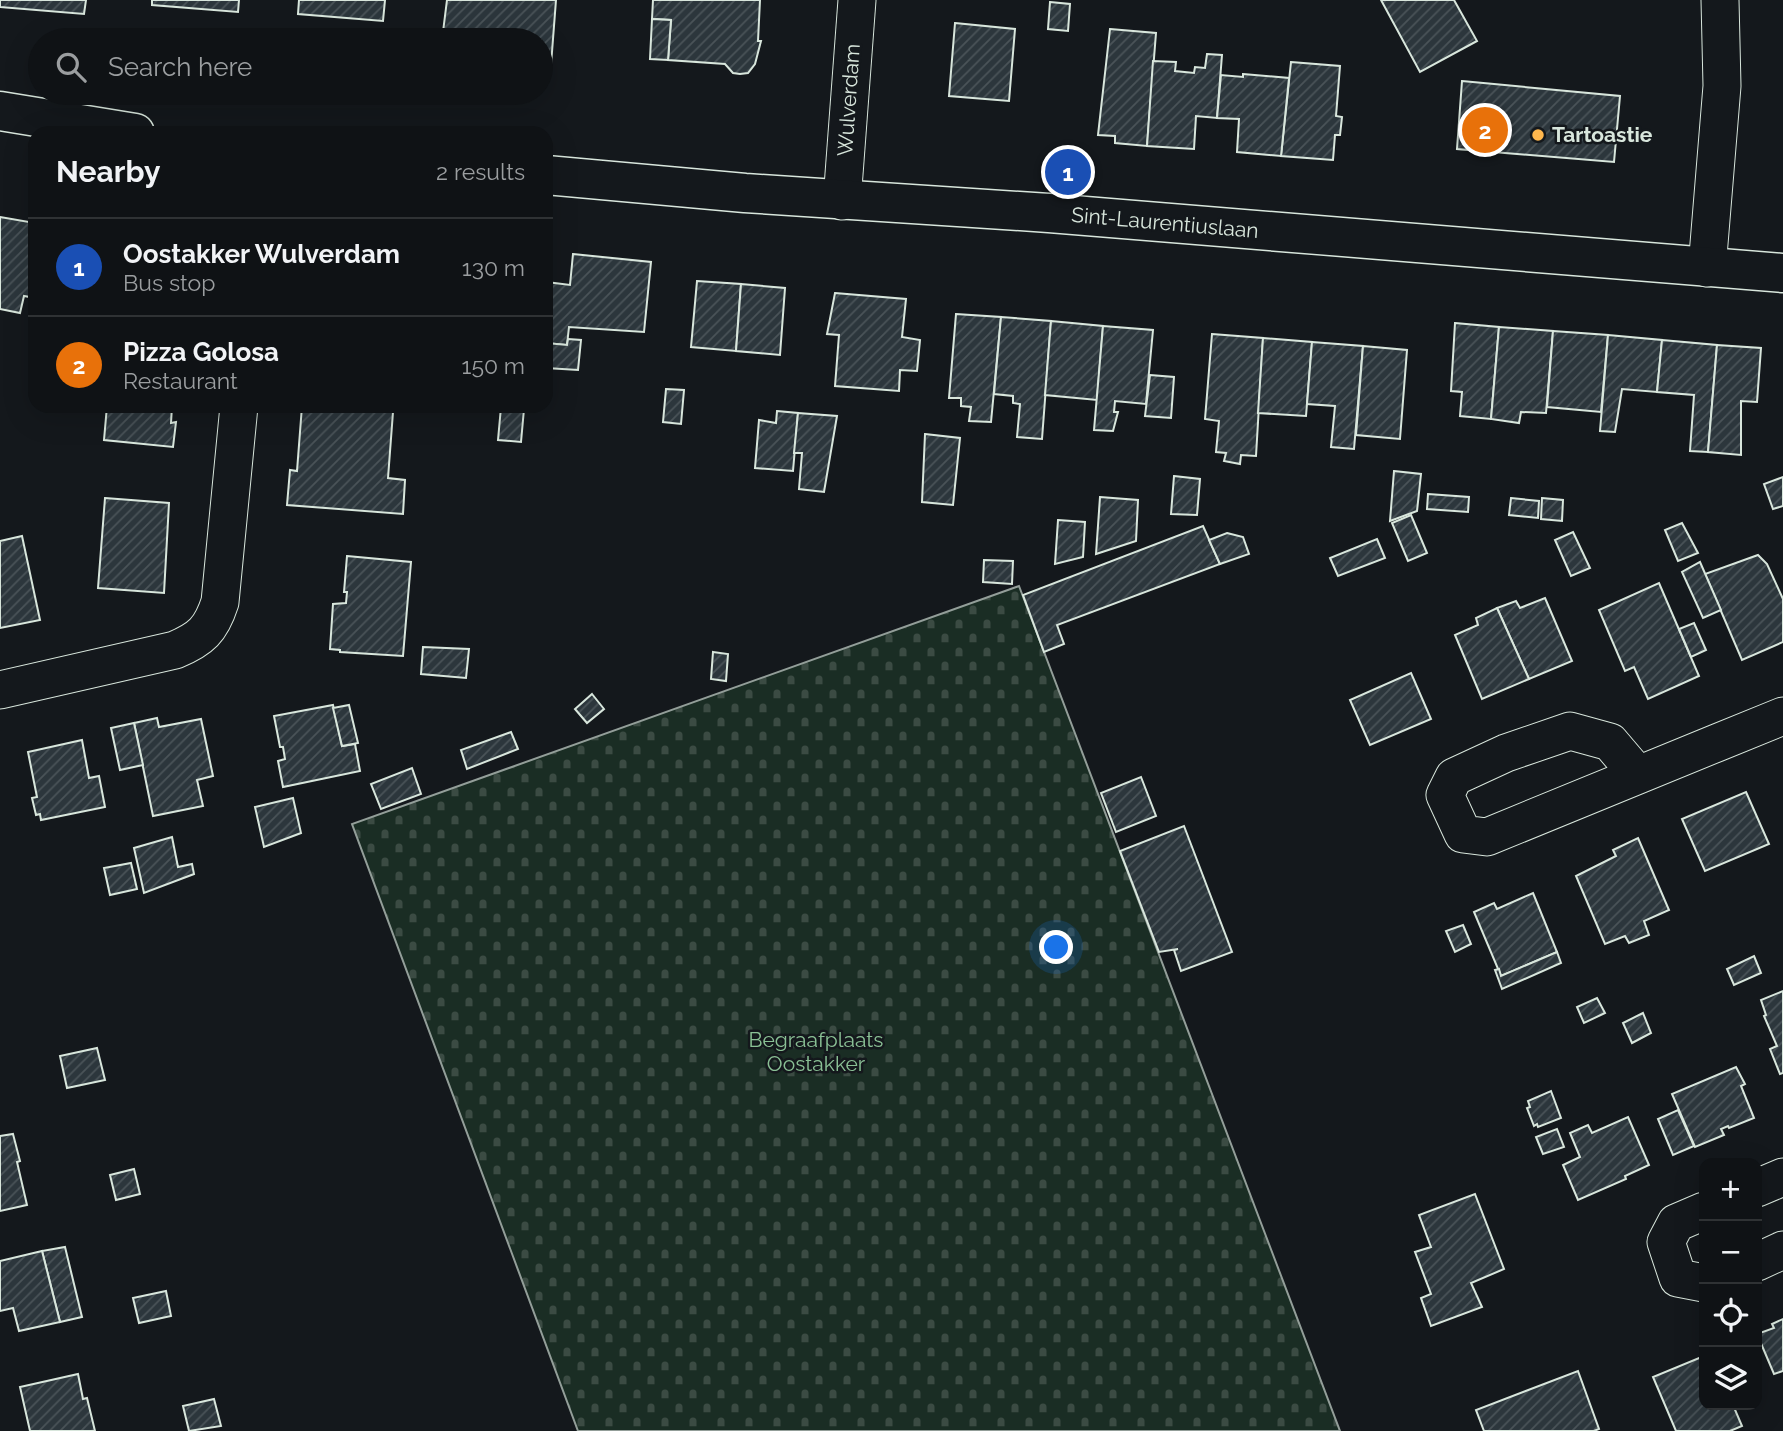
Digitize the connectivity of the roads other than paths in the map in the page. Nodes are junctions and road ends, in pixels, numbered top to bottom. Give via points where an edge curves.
1 (857, 0) edge
2 (1720, 0) edge
3 (0, 111) edge
4 (92, 126) edge
5 (553, 176) edge
6 (842, 201) junction
7 (1707, 268) junction
8 (1783, 273) edge
9 (238, 413) edge
10 (0, 690) edge
11 (1783, 716) edge
12 (1637, 775) dead end
13 (1783, 1177) edge
14 (1762, 1186) edge
15 (1699, 1213) edge
16 (1783, 1250) edge
17 (1762, 1260) edge
18 (1699, 1282) edge

1 - 6 street, Wulverdam
2 - 7 street via 1722,86
3 - 4 street
5 - 6 street, Sint-Laurentiuslaan
6 - 7 street, Sint-Laurentiuslaan via 1062,214
7 - 8 street, Sint-Laurentiuslaan
9 - 10 street via 220,602 214,620 198,640 175,650
11 - 12 street
13 - 14 street
15 - 18 street via 1676,1223 1666,1242 1678,1278
16 - 17 street

